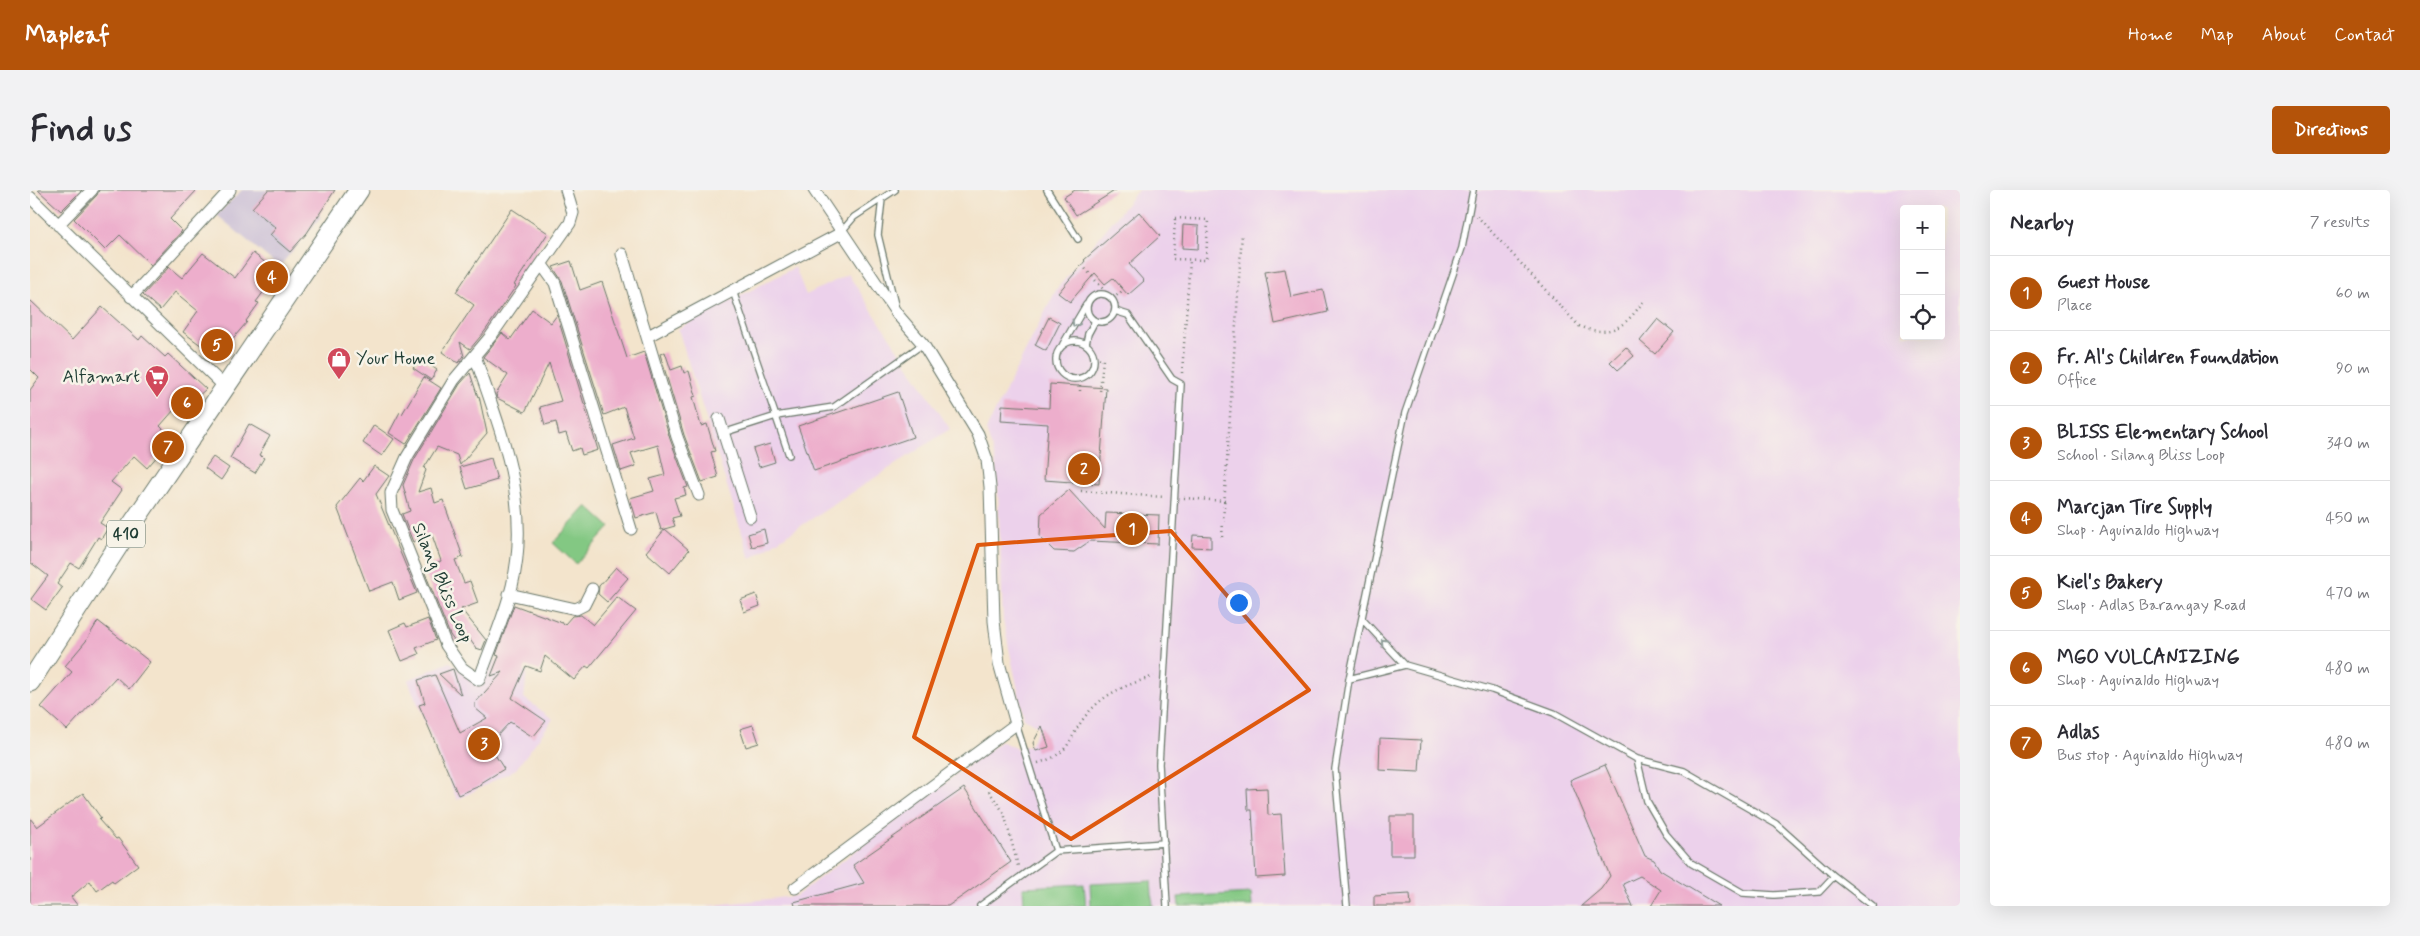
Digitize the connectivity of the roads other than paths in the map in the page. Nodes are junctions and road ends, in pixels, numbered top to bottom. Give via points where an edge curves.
1 (92, 190) edge
2 (230, 190) edge
3 (359, 190) edge
4 (566, 190) edge
5 (814, 190) edge
6 (895, 190) edge
7 (1047, 190) edge
8 (1473, 190) edge
9 (30, 197) edge
10 (882, 199) junction
11 (58, 225) junction
12 (841, 233) junction
13 (1078, 239) dead end
14 (622, 254) dead end
15 (542, 265) junction
16 (733, 290) junction
17 (131, 297) junction
18 (1088, 303) junction
19 (1115, 311) junction
20 (897, 314) junction
21 (1095, 321) junction
22 (648, 336) junction
23 (923, 344) junction
24 (1086, 344) junction
25 (1062, 346) junction
26 (475, 356) junction
27 (226, 388) junction
28 (776, 416) junction
29 (718, 419) dead end
30 (723, 434) junction
31 (789, 455) dead end
32 (699, 494) dead end
33 (750, 517) dead end
34 (631, 529) dead end
35 (592, 589) dead end
36 (509, 594) junction
37 (1362, 619) junction
38 (1406, 665) junction
39 (1350, 679) junction
40 (30, 682) edge
41 (1016, 724) junction
42 (1638, 759) junction
43 (1164, 843) junction
44 (1056, 851) junction
45 (1834, 876) junction
46 (795, 888) dead end
47 (980, 906) edge
48 (1167, 906) edge
49 (1347, 906) edge
50 (1873, 906) edge

1 - 11 street
2 - 17 street
3 - 27 main road, 410
4 - 15 street via 573,213 570,223
5 - 12 street
6 - 10 lane
7 - 13 lane
8 - 37 lane via 1462,248 1405,414
9 - 11 street
10 - 12 lane via 854,217
10 - 20 lane via 878,235
11 - 17 street
12 - 16 street
12 - 20 street
14 - 22 street
15 - 26 street
15 - 34 street via 555,283
16 - 22 street
16 - 28 lane
17 - 27 street
18 - 19 lane via 1094,295 1104,294 1111,298
18 - 21 lane via 1088,313
18 -> 25 lane
19 - 21 lane via 1107,321
19 - 43 lane via 1128,315 1172,379 1181,384 1159,764
20 - 23 street
21 - 24 lane
22 - 32 street via 677,437
23 - 28 lane via 834,407
23 - 41 street via 978,434 988,460 994,621 999,663
24 - 25 lane via 1078,341
24 - 25 lane via 1094,358 1093,367 1080,378 1064,375 1059,369 1056,361
26 - 36 street, Silang Bliss Loop via 504,441 519,508 518,552
26 - 36 street, Silang Bliss Loop via 454,380 406,457 393,488 392,510 446,645 462,668 479,680
27 - 40 main road, 410
28 - 30 lane
28 - 31 lane
29 - 30 street
30 - 33 street
35 - 36 street via 584,605 576,609
38 -> 37 lane
37 - 39 lane
38 - 39 lane
38 - 42 lane via 1492,690 1554,713
39 - 49 lane via 1335,769
41 - 44 lane
41 - 46 street
42 - 45 lane via 1684,771 1776,824
42 - 45 lane via 1647,801 1666,834 1691,864 1743,893 1819,892
43 - 44 lane
43 - 48 lane
44 - 47 lane
45 - 50 lane

